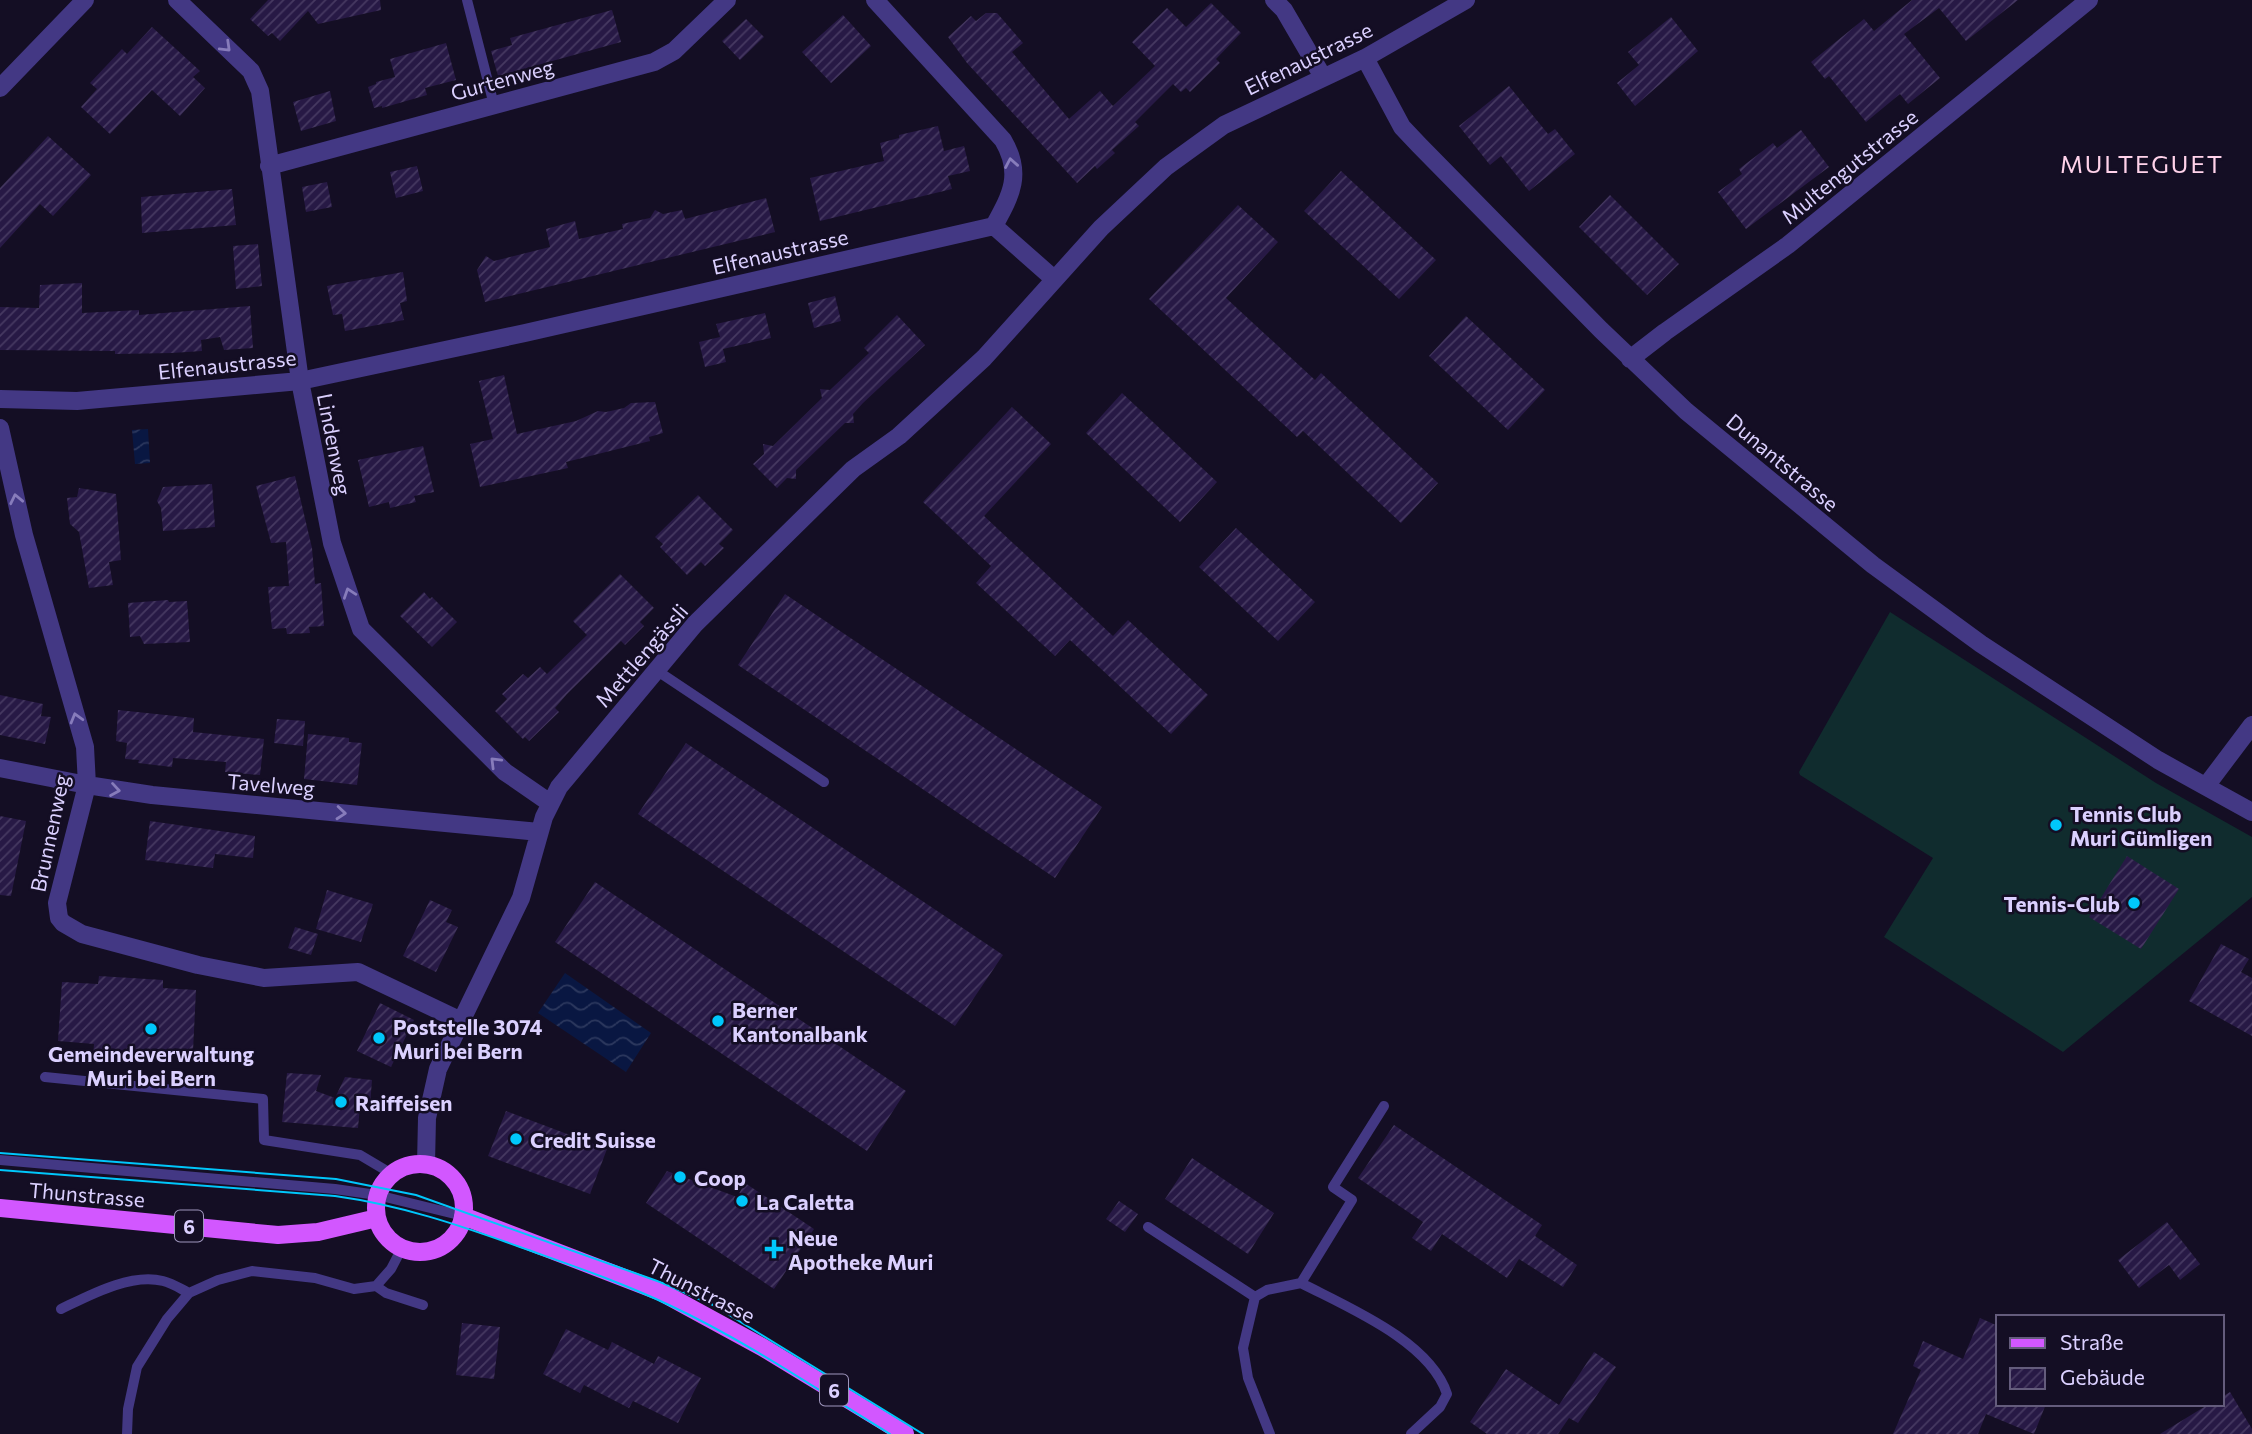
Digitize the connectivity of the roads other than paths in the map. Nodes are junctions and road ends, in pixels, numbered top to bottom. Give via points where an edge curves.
1 (85, 0) edge
2 (177, 0) edge
3 (467, 0) edge
4 (727, 0) edge
5 (875, 0) edge
6 (1274, 0) edge
7 (1466, 0) edge
8 (2089, 0) edge
9 (1364, 58) junction
10 (1323, 77) junction
11 (0, 88) edge
12 (494, 105) junction
13 (269, 166) junction
14 (994, 226) junction
15 (1054, 279) junction
16 (1630, 359) junction
17 (300, 381) junction
18 (0, 399) edge
19 (0, 428) edge
20 (656, 670) junction
21 (2252, 724) edge
22 (0, 768) edge
23 (824, 782) dead end
24 (87, 785) junction
25 (2206, 786) junction
26 (550, 803) junction
27 (2252, 812) edge
28 (539, 832) junction
29 (461, 1021) junction
30 (45, 1077) dead end
31 (1384, 1106) dead end
32 (0, 1160) edge
33 (426, 1164) junction
34 (392, 1174) junction
35 (377, 1195) junction
36 (0, 1208) edge
37 (463, 1216) junction
38 (377, 1218) junction
39 (1148, 1227) dead end
40 (402, 1248) junction
41 (1301, 1283) junction
42 (376, 1286) junction
43 (189, 1293) junction
44 (1255, 1297) junction
45 (423, 1305) dead end
46 (61, 1309) dead end
47 (902, 1433) edge
48 (127, 1434) edge
49 (1270, 1434) edge
50 (1411, 1434) edge

1 - 11 street
2 -> 13 street, Lindenweg via 256,78
3 - 12 lane
4 - 12 street, Gurtenweg via 665,58
14 -> 5 street via 1011,196 1009,150
6 - 10 street
7 - 9 street, Elfenaustrasse
8 - 16 street, Multengutstrasse via 1787,245
9 - 10 street, Elfenaustrasse
9 - 16 street, Dunantstrasse via 1402,127
10 - 15 street, Elfenaustrasse via 1199,141 1136,194
12 - 13 street, Gurtenweg
13 - 17 street, Lindenweg
14 - 15 street
14 - 17 street, Elfenaustrasse
15 - 20 street, Mettlengässli via 984,358 899,436 853,469 695,624
16 - 25 street, Dunantstrasse via 1750,466 1882,572 1992,652
17 - 18 street, Elfenaustrasse via 77,401
26 -> 17 street, Lindenweg via 505,772 361,629 332,543
24 -> 19 street, Brunnenweg via 85,747 24,535
20 - 23 lane
20 - 26 street, Mettlengässli
21 - 25 street
22 - 24 street, Tavelweg
24 -> 28 street, Tavelweg
24 - 29 street, Brunnenweg via 57,903 59,918 69,928 198,965 264,978 358,972
25 - 27 street, Dunantstrasse
26 - 28 street, Mettlengässli
28 - 29 street, Mettlengässli via 521,898
29 - 33 street, Mettlengässli via 432,1088 426,1118
30 - 34 lane via 263,1099 264,1140 360,1155
31 - 41 lane via 1333,1187 1352,1200
32 - 35 lane
33 - 34 main road via 407,1165
33 - 37 main road via 454,1180 464,1200
34 - 35 main road
35 - 37 lane
35 - 38 main road
36 - 38 main road, Thunstrasse / 6 via 278,1235 318,1232
37 - 40 main road via 457,1231 439,1247 427,1251
37 - 47 main road, Thunstrasse / 6 via 661,1292 762,1347
38 - 40 main road via 382,1231
39 - 44 lane
40 - 42 lane
41 - 44 lane
41 - 50 lane via 1371,1319 1437,1372 1447,1394
42 - 43 lane via 354,1289 315,1278 252,1271
42 - 45 lane
43 - 46 lane via 162,1281 128,1282
43 - 48 lane via 138,1367 129,1399
44 - 49 lane via 1243,1348 1248,1378

